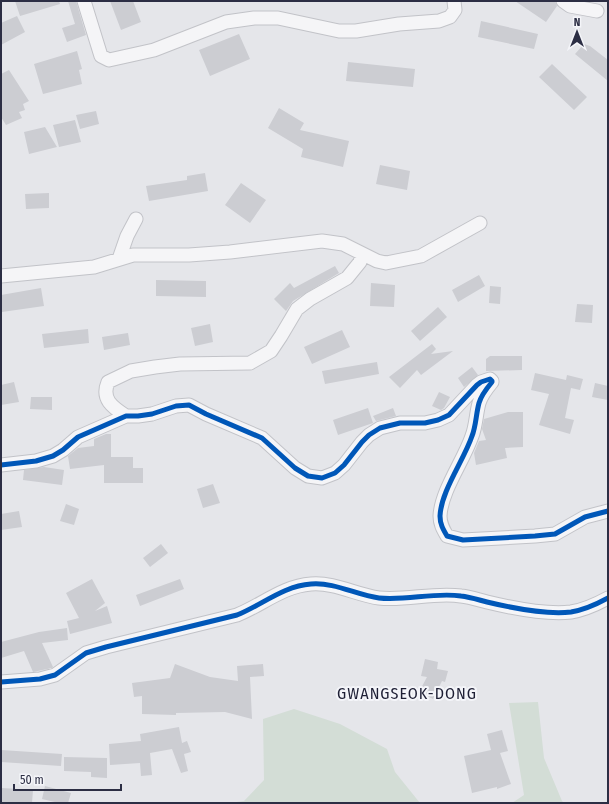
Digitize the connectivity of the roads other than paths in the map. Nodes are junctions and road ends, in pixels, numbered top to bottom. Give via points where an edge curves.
1 (84, 1) edge
2 (454, 1) edge
3 (563, 1) edge
4 (597, 12) dead end
5 (136, 219) dead end
6 (480, 223) dead end
7 (362, 254) junction
8 (119, 259) junction
9 (1, 276) edge
10 (126, 416) junction
11 (1, 465) edge
12 (608, 511) edge
13 (608, 598) edge
14 (1, 682) edge

1 - 2 street via 101,56 109,60 154,50 226,22 278,18 339,31 356,31 439,21 450,17 455,10
3 - 4 street via 570,6
5 - 8 street
6 - 7 street via 421,256 386,263
7 - 8 street via 343,244 322,241 230,252 133,255
7 - 10 street via 360,262 347,278 297,309 271,351 250,363 155,367 131,371 108,382 105,389 107,398 114,408
8 - 9 street via 94,267
10 - 11 street via 78,437 53,456 36,461
10 - 12 street via 152,414 176,406 189,405 262,438 295,468 308,476 322,478 344,466 362,442 380,428 400,423 438,420 449,415 477,385 490,380 492,382 479,402 471,441 443,501 440,515 447,536 463,540 555,534 585,517
13 - 14 street via 572,612 552,612 461,596 379,598 333,585 312,584 280,592 237,615 86,653 55,675 40,680

